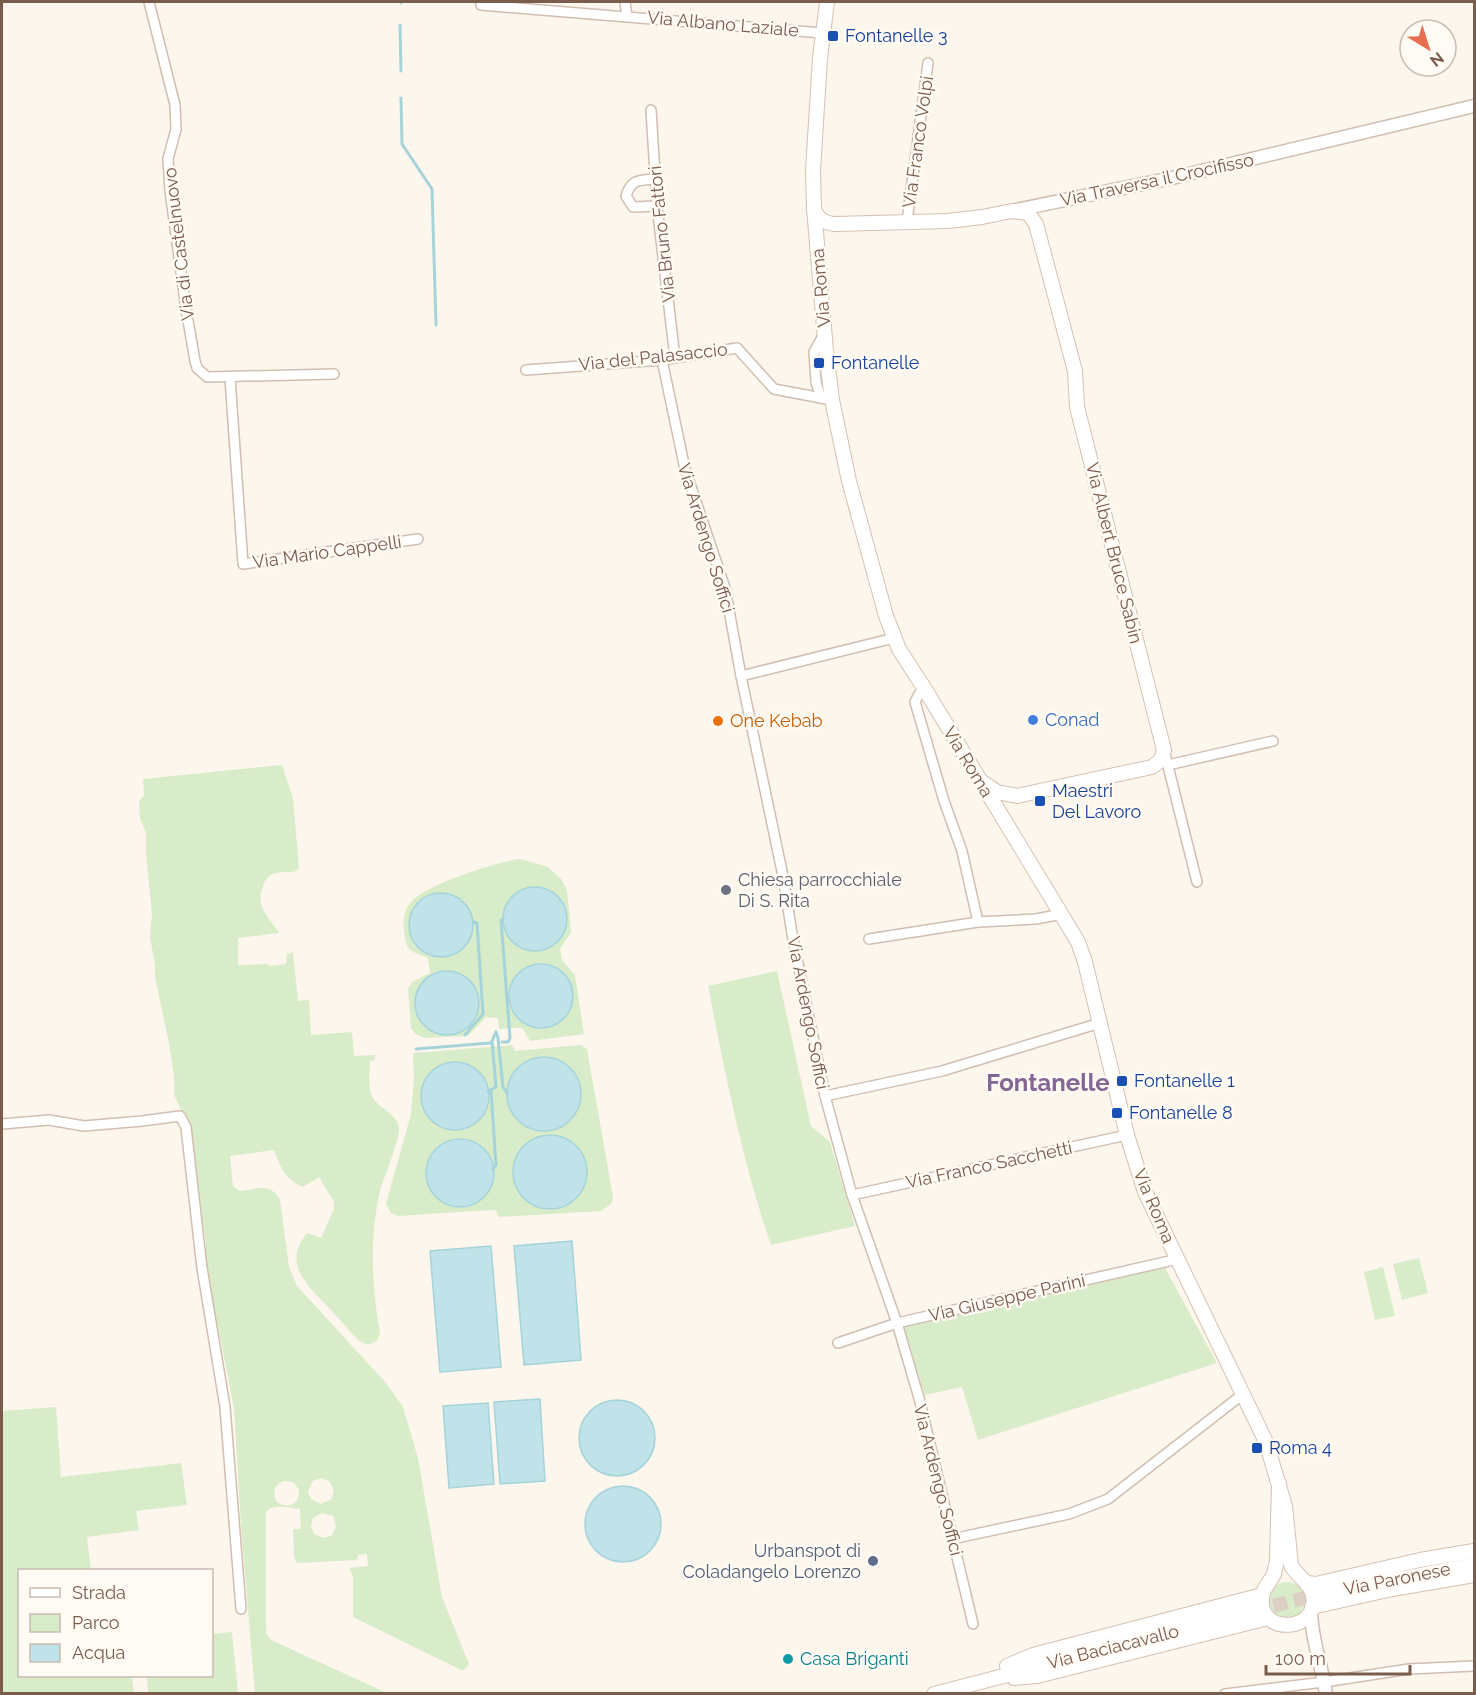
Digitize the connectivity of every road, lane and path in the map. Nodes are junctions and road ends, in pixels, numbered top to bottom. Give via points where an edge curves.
1 (149, 2) edge
2 (625, 2) edge
3 (827, 2) edge
4 (481, 5) dead end
5 (627, 16) junction
6 (822, 33) junction
7 (928, 63) dead end
8 (1474, 106) edge
9 (651, 110) dead end
10 (655, 179) junction
11 (1053, 203) junction
12 (657, 206) junction
13 (814, 208) junction
14 (1012, 211) junction
15 (907, 221) junction
16 (835, 224) junction
17 (1036, 224) junction
18 (817, 244) junction
19 (675, 358) junction
20 (662, 360) junction
21 (526, 370) dead end
22 (334, 374) dead end
23 (230, 378) junction
24 (827, 399) junction
25 (418, 539) dead end
26 (894, 638) junction
27 (741, 676) junction
28 (926, 691) junction
29 (1274, 741) dead end
30 (1164, 750) junction
31 (1168, 765) junction
32 (1152, 767) junction
33 (975, 773) junction
34 (1172, 781) junction
35 (1017, 796) junction
36 (1010, 831) junction
37 (1197, 882) dead end
38 (1062, 914) junction
39 (978, 922) junction
40 (869, 939) dead end
41 (1101, 1023) junction
42 (825, 1096) junction
43 (2, 1124) edge
44 (1126, 1134) junction
45 (852, 1195) junction
46 (1178, 1259) junction
47 (897, 1323) junction
48 (838, 1343) dead end
49 (1244, 1394) junction
50 (1279, 1483) junction
51 (952, 1539) junction
52 (1474, 1551) edge
53 (1474, 1564) edge
54 (1474, 1575) edge
55 (1303, 1580) junction
56 (1270, 1581) junction
57 (1321, 1594) tunnel mouth
58 (1262, 1595) junction
59 (241, 1609) dead end
60 (1312, 1609) junction
61 (1253, 1611) tunnel mouth
62 (1268, 1618) junction
63 (973, 1624) dead end
64 (1295, 1625) junction
65 (1316, 1644) junction
66 (1474, 1666) edge
67 (973, 1682) junction
68 (1325, 1688) edge
69 (934, 1694) edge
70 (1225, 1694) edge

1 - 23 street, Via di Castelnuovo via 175,105 177,129 168,159 170,190 195,361 207,377
2 - 5 street
3 - 6 main road, Via Roma
4 - 5 street, Via Albano Laziale
5 - 6 street, Via Albano Laziale
6 - 13 main road, Via Roma
7 - 15 street, Via Franco Volpi
8 - 11 street, Via Traversa il Crocifisso
9 - 10 street, Via Bruno Fattori
10 - 12 street, Via Bruno Fattori
10 - 12 street via 637,180 629,186 626,196 633,207
11 - 14 street, Via Traversa il Crocifisso
11 - 17 street via 1038,212
12 - 19 street, Via Bruno Fattori
13 - 16 main road via 820,220
13 - 18 main road, Via Roma
14 - 15 main road, Via Traversa il Crocifisso via 948,221
14 - 17 main road via 1028,213
15 - 16 main road, Via Traversa il Crocifisso
16 - 18 main road via 823,230
17 - 30 main road, Via Albert Bruce Sabin via 1075,372 1077,407
18 - 24 main road, Via Roma
19 - 20 street, Via del Palasaccio
19 - 24 street, Via del Palasaccio via 737,348 774,389
20 - 21 street, Via del Palasaccio
20 - 27 street, Via Ardengo Soffici via 685,469 725,588
22 - 23 street
23 - 25 street, Via Mario Cappelli via 243,564
24 - 26 main road, Via Roma
26 - 27 street
26 - 28 main road, Via Roma
27 - 42 street, Via Ardengo Soffici
28 - 33 main road, Via Roma
28 - 39 street via 915,702 962,851
29 - 31 street
30 - 31 street, Via Albert Bruce Sabin
30 - 32 main road via 1161,760
31 - 34 street, Via Albert Bruce Sabin
32 - 34 street via 1163,769
32 - 35 main road
33 - 35 main road via 991,789
33 - 36 main road, Via Roma
34 - 37 street, Via Albert Bruce Sabin
35 - 36 main road via 1007,808
36 - 38 main road, Via Roma
38 - 39 street
38 - 41 main road, Via Roma via 1082,953
39 - 40 street
41 - 42 street via 942,1071
41 - 44 main road, Via Roma
42 - 45 street, Via Ardengo Soffici
43 - 59 street via 49,1120 84,1126 180,1116 186,1127 202,1268 225,1407
44 - 45 street, Via Franco Sacchetti
44 - 46 main road, Via Roma via 1145,1192
45 - 47 street, Via Ardengo Soffici
46 - 47 street, Via Giuseppe Parini
46 - 49 main road, Via Roma
47 - 48 street, Via Giuseppe Parini
47 - 51 street, Via Ardengo Soffici
49 - 50 main road, Via Roma
49 - 51 street via 1108,1499 1069,1514
50 - 55 main road, Via Roma via 1292,1565
50 - 56 main road, Via Roma via 1277,1561
51 - 63 street, Via Ardengo Soffici
52 - 55 main road via 1316,1584
53 - 57 main road, Via Paronese
54 - 60 main road via 1392,1589
55 - 56 main road via 1284,1575
55 - 60 main road, Via Roma via 1313,1595
56 - 58 main road, Via Roma
58 - 62 main road
58 - 67 main road via 1033,1655
60 - 64 main road
60 - 65 street, Via Roma
61 - 67 main road, Via Baciacavallo
62 - 64 main road via 1278,1624
62 - 67 main road via 1037,1676
64 - 65 street via 1309,1632
65 - 68 street, Via Roma
66 - 68 street via 1409,1669
67 - 69 main road
68 - 70 street

